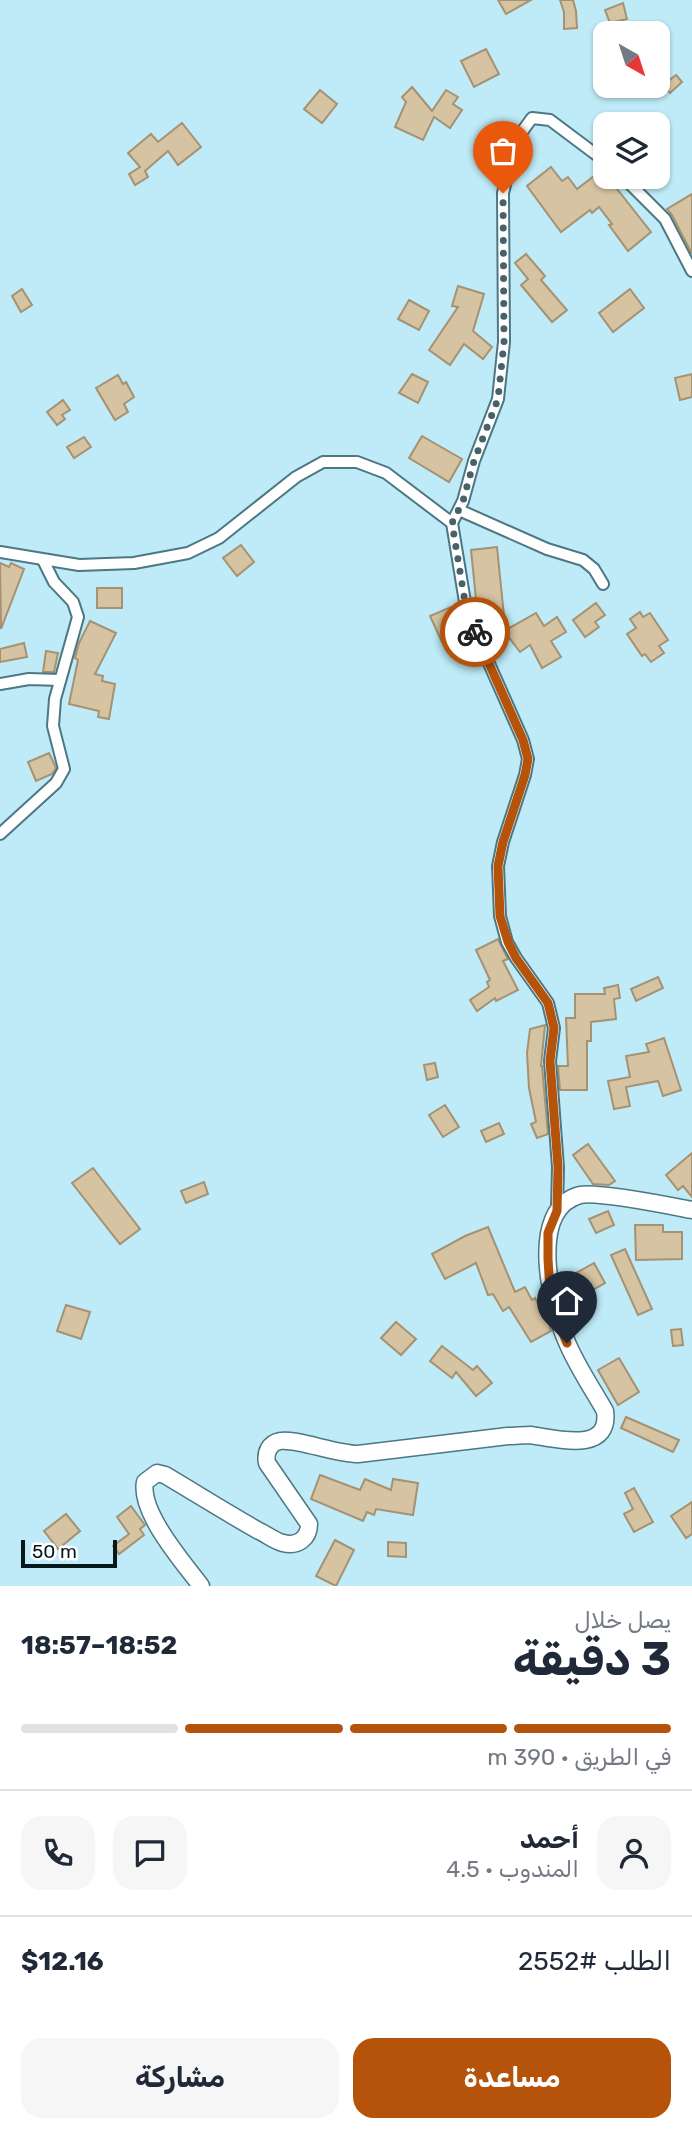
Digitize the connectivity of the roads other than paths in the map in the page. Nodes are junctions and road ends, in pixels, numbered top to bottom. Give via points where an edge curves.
1 (593, 152) edge
2 (635, 189) edge
3 (692, 271) edge
4 (459, 510) junction
5 (452, 523) junction
6 (0, 552) edge
7 (43, 561) junction
8 (603, 584) dead end
9 (61, 680) junction
10 (0, 684) edge
11 (0, 834) edge
12 (692, 1210) edge
13 (557, 1211) junction
14 (201, 1586) edge

1 - 4 street via 550,120 532,118 516,140 503,193 504,342 498,399
2 - 3 street via 665,219
4 - 5 street
4 - 8 street via 583,560
5 - 7 street via 386,473 357,462 323,462 296,477 219,538 188,553 134,563
5 - 13 street via 467,614 528,759 498,866 500,916 516,958 548,1003 554,1028 550,1061
6 - 7 street
7 - 9 street via 54,582 73,602 78,617
9 - 10 street
9 - 11 street via 53,726 64,769 56,783
12 - 13 main road via 581,1195
13 - 14 main road via 548,1233 550,1291 567,1343 605,1411 605,1424 598,1434 584,1442 508,1436 358,1454 279,1441 271,1445 267,1463 309,1524 305,1539 295,1543 283,1544 157,1473 145,1482 146,1503

